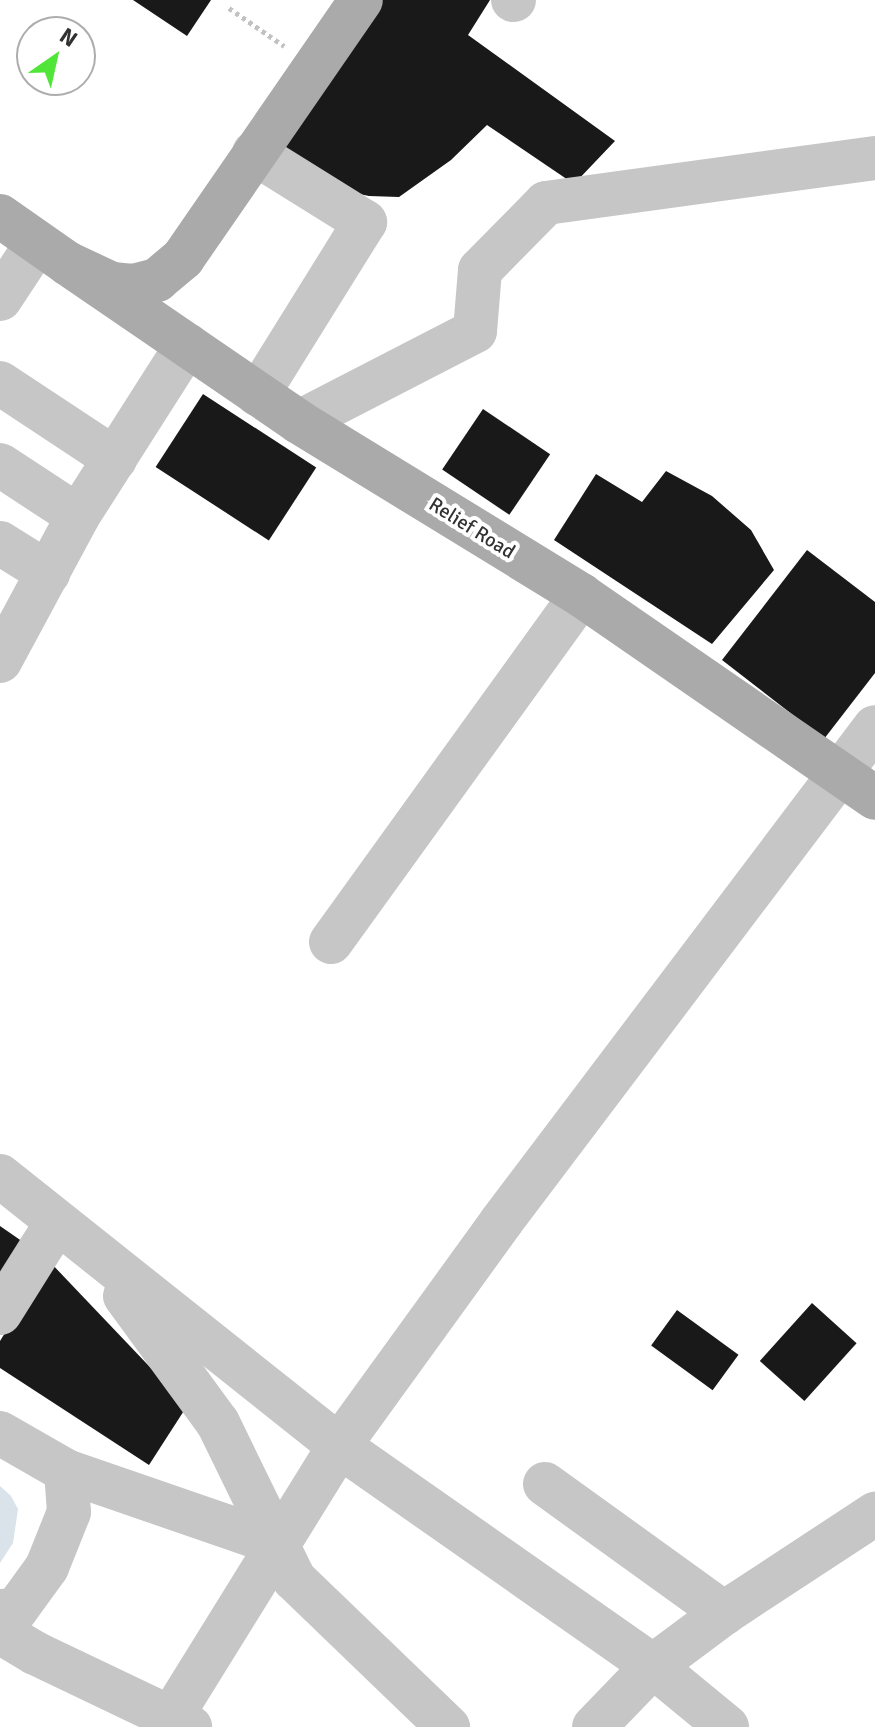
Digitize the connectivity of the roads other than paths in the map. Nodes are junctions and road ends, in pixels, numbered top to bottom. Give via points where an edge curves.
1 (361, 0) edge
2 (329, 36) edge
3 (254, 153) junction
4 (875, 158) edge
5 (0, 216) edge
6 (35, 244) edge
7 (183, 258) junction
8 (0, 299) edge
9 (187, 345) junction
10 (0, 383) edge
11 (258, 394) junction
12 (299, 422) junction
13 (115, 459) junction
14 (0, 465) edge
15 (78, 516) junction
16 (0, 543) edge
17 (48, 573) junction
18 (581, 595) junction
19 (5, 638) edge
20 (875, 727) edge
21 (838, 772) junction
22 (875, 798) edge
23 (331, 942) dead end
24 (0, 1176) edge
25 (57, 1222) junction
26 (93, 1251) junction
27 (0, 1313) edge
28 (0, 1433) edge
29 (339, 1446) junction
30 (66, 1471) junction
31 (545, 1484) dead end
32 (875, 1514) edge
33 (278, 1544) junction
34 (0, 1611) edge
35 (724, 1613) junction
36 (0, 1632) edge
37 (653, 1666) junction
38 (175, 1724) edge
39 (448, 1727) edge
40 (594, 1727) edge
41 (727, 1727) edge

1 - 2 main road
2 - 3 main road
3 - 7 main road
3 - 11 street via 365,222
4 - 12 street via 546,203 480,270 475,331
5 - 6 main road
6 - 7 main road via 112,284 133,286 157,280
6 - 8 street
6 - 9 main road, Relief Road
7 - 9 main road
9 - 11 main road, Relief Road
9 - 13 street
10 - 13 street
11 - 12 main road, Relief Road
12 - 18 main road, Relief Road
13 - 15 street
14 - 15 street
15 - 17 street
16 - 17 street
17 - 19 street
18 - 21 main road, Relief Road
18 - 23 street
20 - 21 street
21 - 22 main road, Relief Road
21 - 29 street
24 - 25 street
25 - 26 street
25 - 27 street
26 - 29 street
26 - 33 street via 218,1423
28 - 30 street
29 - 33 street
29 - 37 street
30 - 33 street
30 - 34 street via 69,1512 47,1567 16,1610
31 - 35 street
32 - 35 street
33 - 38 street
33 - 39 street via 294,1579
35 - 37 street
36 - 38 street
37 - 40 street
37 - 41 street

